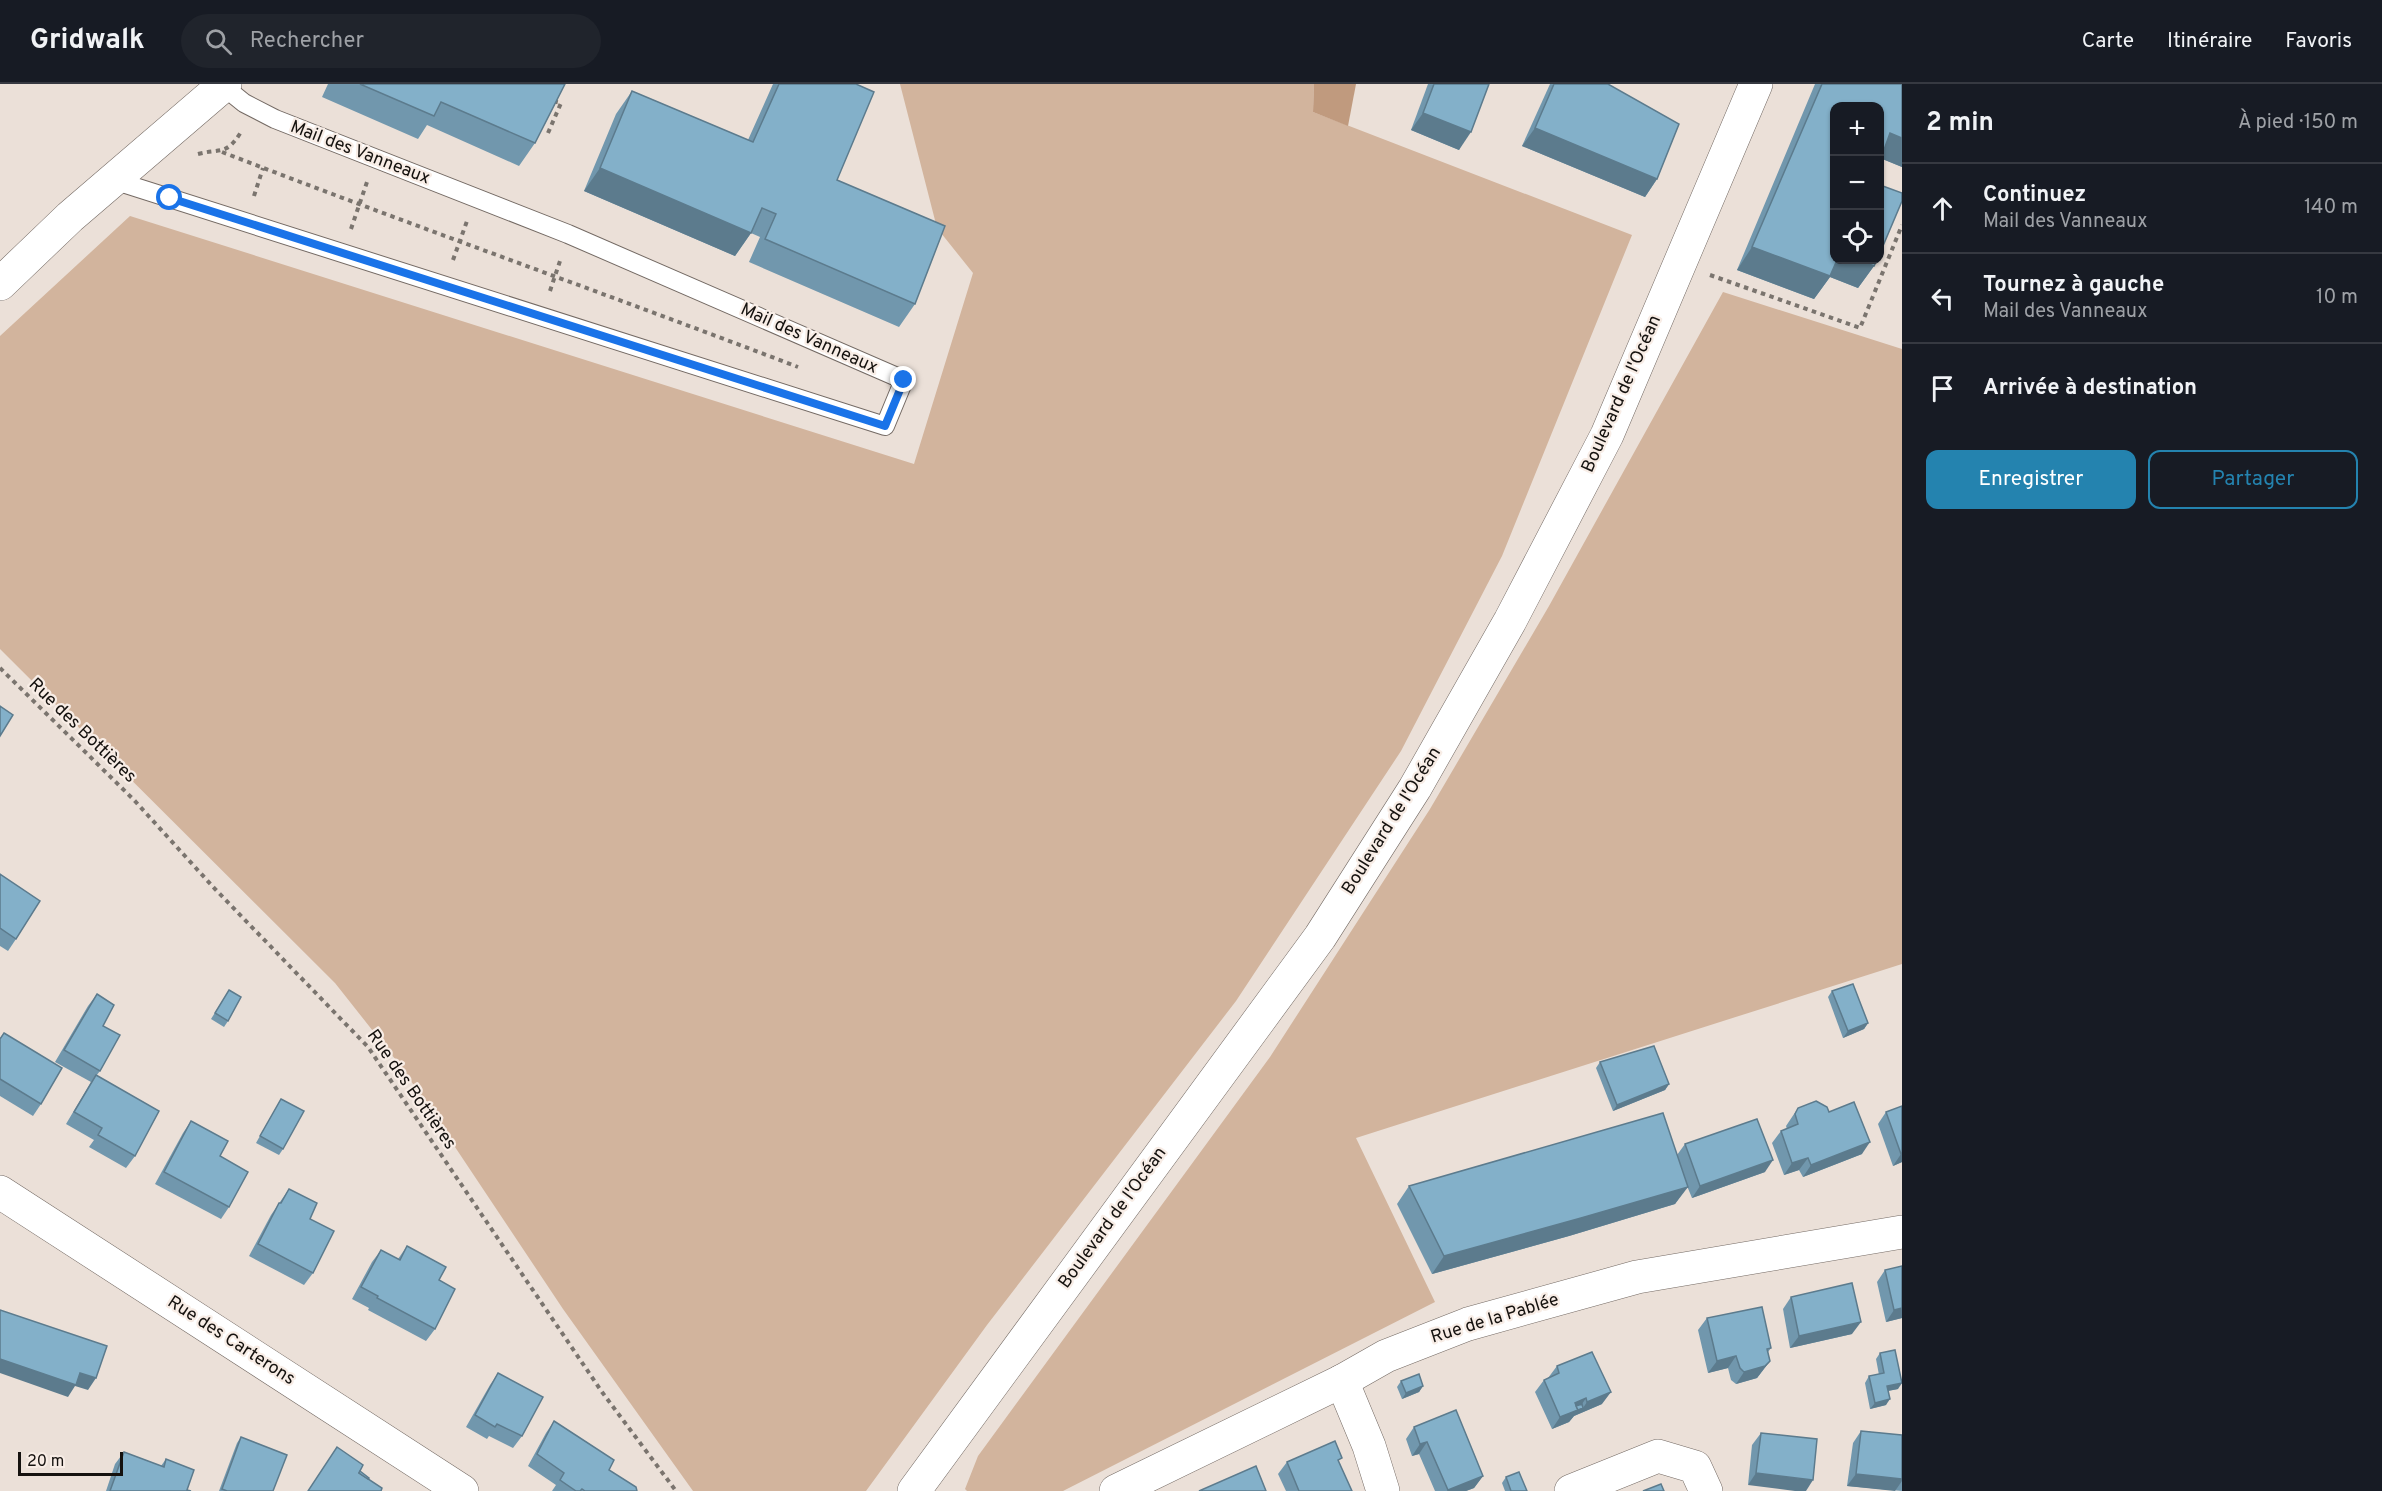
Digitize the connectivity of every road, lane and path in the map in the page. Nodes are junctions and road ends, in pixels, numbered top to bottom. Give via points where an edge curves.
1 (1756, 84) edge
2 (224, 85) edge
3 (551, 92) edge
4 (253, 108) junction
5 (549, 133) edge
6 (222, 152) junction
7 (195, 156) dead end
8 (375, 159) junction
9 (113, 180) junction
10 (474, 198) junction
11 (359, 204) junction
12 (1902, 225) edge
13 (568, 234) junction
14 (459, 243) junction
15 (342, 254) junction
16 (1679, 264) junction
17 (555, 276) junction
18 (0, 284) edge
19 (445, 286) junction
20 (541, 317) junction
21 (809, 371) dead end
22 (0, 668) edge
23 (0, 1192) edge
24 (1902, 1232) edge
25 (1342, 1381) junction
26 (462, 1491) edge
27 (676, 1491) edge
28 (914, 1491) edge
29 (1116, 1491) edge
30 (1383, 1491) edge
31 (1570, 1491) edge
32 (1706, 1491) edge

1 - 16 street, Boulevard de l'Océan
2 - 4 lane, Mail des Vanneaux
2 - 9 street
3 - 5 path via 548,100 561,104
4 - 6 path via 231,147
4 - 8 lane, Mail des Vanneaux
6 - 7 path
6 - 11 path
8 - 10 lane, Mail des Vanneaux
8 - 11 path
9 - 15 lane, Mail des Vanneaux
9 - 18 street
10 - 13 lane, Mail des Vanneaux
10 - 14 path
11 - 14 path
11 - 15 path
12 - 16 path via 1860,328
13 - 17 path
13 - 20 lane, Mail des Vanneaux via 904,380 885,426
14 - 17 path
14 - 19 path
15 - 19 lane, Mail des Vanneaux
16 - 28 street, Boulevard de l'Océan via 1607,435 1510,621 1415,788 1320,937
17 - 20 path
17 - 21 path
19 - 20 lane, Mail des Vanneaux
22 - 27 path, Rue des Bottières via 134,800 368,1047 602,1392
23 - 26 street, Rue des Carterons
24 - 25 street, Rue de la Pablée via 1637,1278 1468,1324 1386,1356
25 - 29 street, Rue de la Pablée
25 - 30 street
31 - 32 street via 1658,1456 1695,1467

